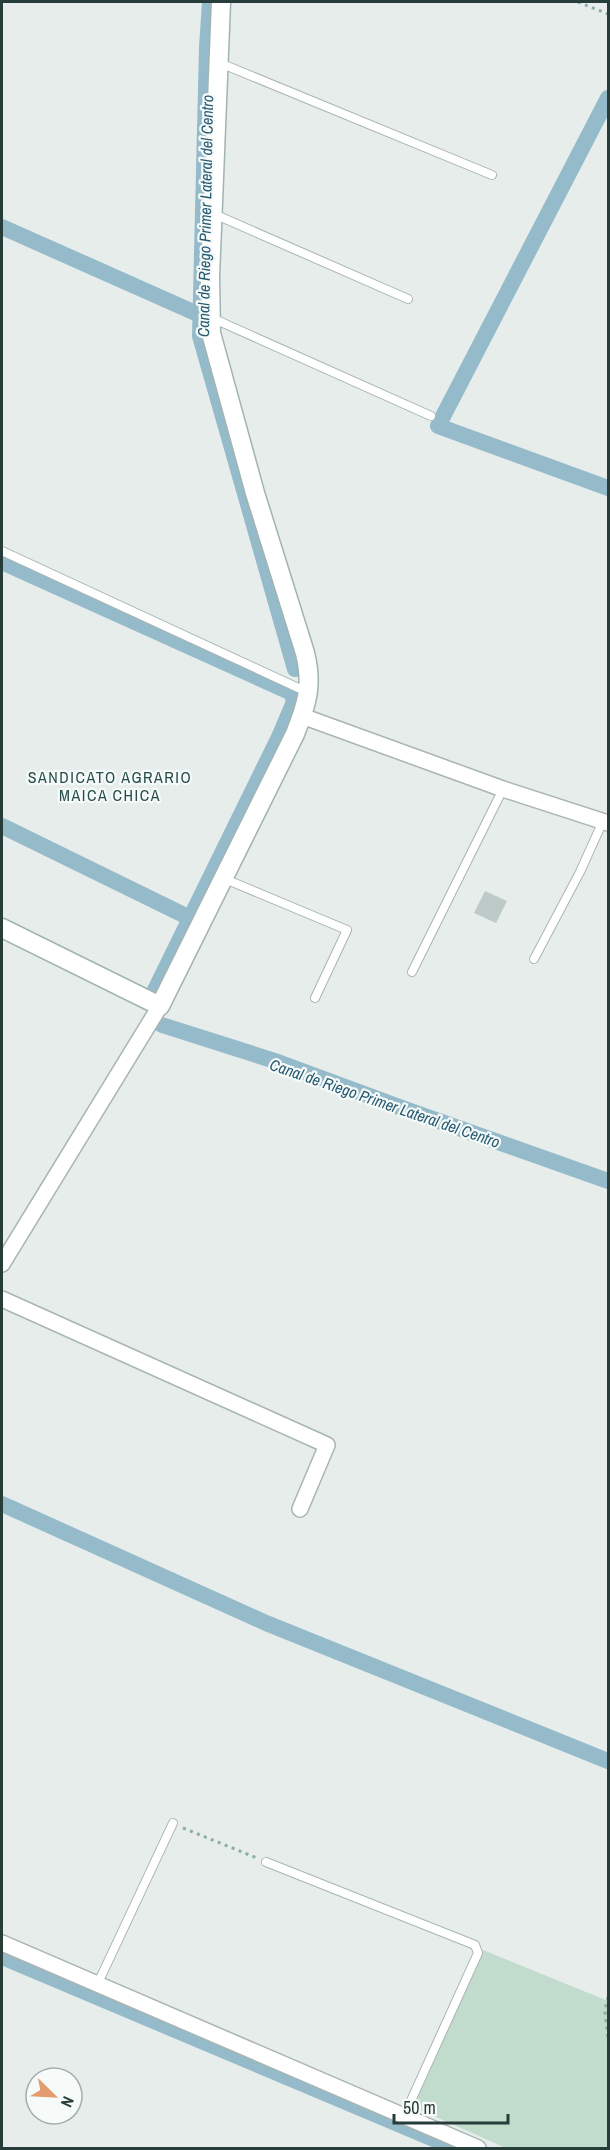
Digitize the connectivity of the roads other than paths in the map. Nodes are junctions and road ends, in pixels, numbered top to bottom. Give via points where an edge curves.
1 (221, 2) edge
2 (219, 63) junction
3 (492, 175) dead end
4 (213, 213) junction
5 (408, 299) dead end
6 (211, 317) junction
7 (431, 416) dead end
8 (2, 551) edge
9 (308, 693) junction
10 (302, 716) junction
11 (502, 789) junction
12 (606, 822) edge
13 (223, 878) junction
14 (2, 928) edge
15 (534, 959) dead end
16 (412, 972) dead end
17 (315, 998) dead end
18 (160, 1006) junction
19 (2, 1264) edge
20 (2, 1299) edge
21 (300, 1509) dead end
22 (173, 1823) road end
23 (266, 1862) road end
24 (2, 1943) edge
25 (98, 1983) junction
26 (404, 2116) junction
27 (478, 2148) edge

1 - 2 street
2 - 3 lane
2 - 4 street
4 - 5 lane
4 - 6 street
6 - 7 lane
6 - 9 street via 211,333 226,394 305,652 310,674
8 - 9 lane
9 - 10 street
10 - 11 street
10 - 13 street
11 - 12 street
11 - 16 lane
12 - 15 lane
13 - 17 lane via 346,930
13 - 18 street
14 - 18 street
18 - 19 street
20 - 21 street via 327,1445
22 - 25 lane
23 - 26 lane via 475,1945 478,1953
24 - 25 street
25 - 26 street
26 - 27 street

